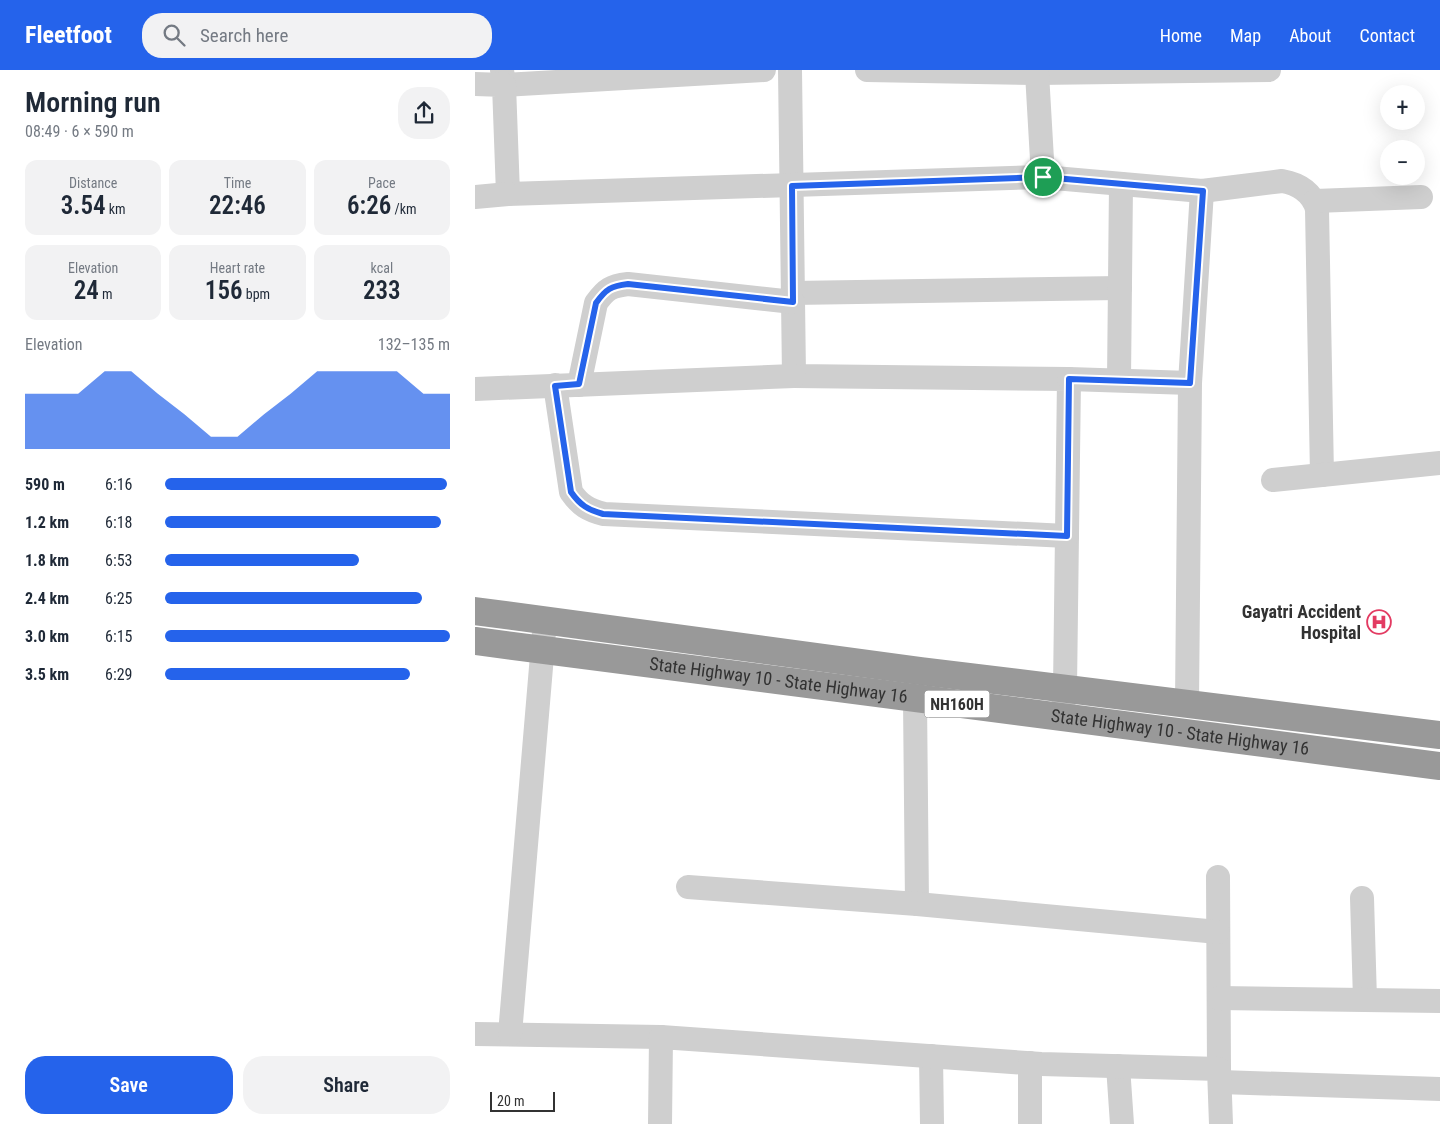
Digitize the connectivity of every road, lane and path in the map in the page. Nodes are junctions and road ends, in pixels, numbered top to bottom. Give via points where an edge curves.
1 (764, 70) edge
2 (790, 70) edge
3 (867, 70) edge
4 (1269, 70) edge
5 (1049, 72) edge
6 (503, 78) edge
7 (475, 84) edge
8 (1043, 177) junction
9 (1121, 184) junction
10 (792, 186) junction
11 (1203, 191) junction
12 (508, 194) junction
13 (475, 197) edge
14 (1421, 197) dead end
15 (1315, 201) junction
16 (1120, 288) junction
17 (793, 298) junction
18 (794, 376) junction
19 (1069, 379) junction
20 (1119, 380) junction
21 (1190, 383) junction
22 (579, 384) junction
23 (555, 386) junction
24 (475, 389) edge
25 (1440, 463) edge
26 (1322, 475) junction
27 (1273, 480) dead end
28 (1067, 536) junction
29 (475, 611) edge
30 (545, 620) junction
31 (475, 641) edge
32 (543, 650) junction
33 (1065, 688) junction
34 (915, 699) junction
35 (1187, 703) junction
36 (1063, 718) junction
37 (1440, 735) edge
38 (1440, 766) edge
39 (1218, 877) dead end
40 (688, 887) dead end
41 (1362, 898) dead end
42 (917, 904) junction
43 (1218, 932) junction
44 (1219, 998) junction
45 (1365, 1000) junction
46 (1440, 1001) edge
47 (475, 1034) edge
48 (510, 1034) junction
49 (661, 1037) junction
50 (931, 1056) junction
51 (1030, 1063) junction
52 (1118, 1066) junction
53 (1219, 1076) junction
54 (1440, 1089) edge
55 (660, 1124) edge
56 (932, 1124) edge
57 (1030, 1124) edge
58 (1122, 1124) edge
59 (1221, 1124) edge

1 - 6 street
2 - 10 street
3 - 5 street
4 - 5 street
5 - 8 street
6 - 7 street
6 - 12 street
8 - 9 street
8 - 10 street
9 - 11 street
9 - 16 street
10 - 12 street
10 - 17 street
11 - 15 street via 1282,181 1293,183
11 - 21 street
12 - 13 street
14 - 15 street
15 - 26 street
16 - 17 street
16 - 20 street
17 - 18 street
17 - 22 street via 628,284 615,286 604,292 596,303
18 - 19 street
18 - 22 street
19 - 20 street
19 - 28 street
20 - 21 street
21 - 35 street
22 - 23 street
23 - 24 street
23 - 28 street via 571,492 578,503 591,511
25 - 26 street
26 - 27 street
28 - 33 street
29 - 30 highway, State Highway 10 - State Highway 16 / NH160H
30 - 32 street
30 - 33 highway, State Highway 10 - State Highway 16 / NH160H
31 - 32 highway, State Highway 10 - State Highway 16 / NH160H
32 - 34 highway, State Highway 10 - State Highway 16 / NH160H
32 - 48 street
33 - 35 highway, State Highway 10 - State Highway 16 / NH160H
33 - 36 street
34 - 36 highway, State Highway 10 - State Highway 16 / NH160H
34 - 42 street
35 - 37 highway, State Highway 10 - State Highway 16 / NH160H
36 - 38 highway, State Highway 10 - State Highway 16 / NH160H
39 - 43 street
40 - 42 street
41 - 45 street
42 - 43 street
43 - 44 street
44 - 45 street
44 - 53 street
45 - 46 street
47 - 48 street
48 - 49 street
49 - 50 street
49 - 55 street
50 - 51 street
50 - 56 street
51 - 52 street
51 - 57 street
52 - 53 street
52 - 58 street
53 - 54 street
53 - 59 street

